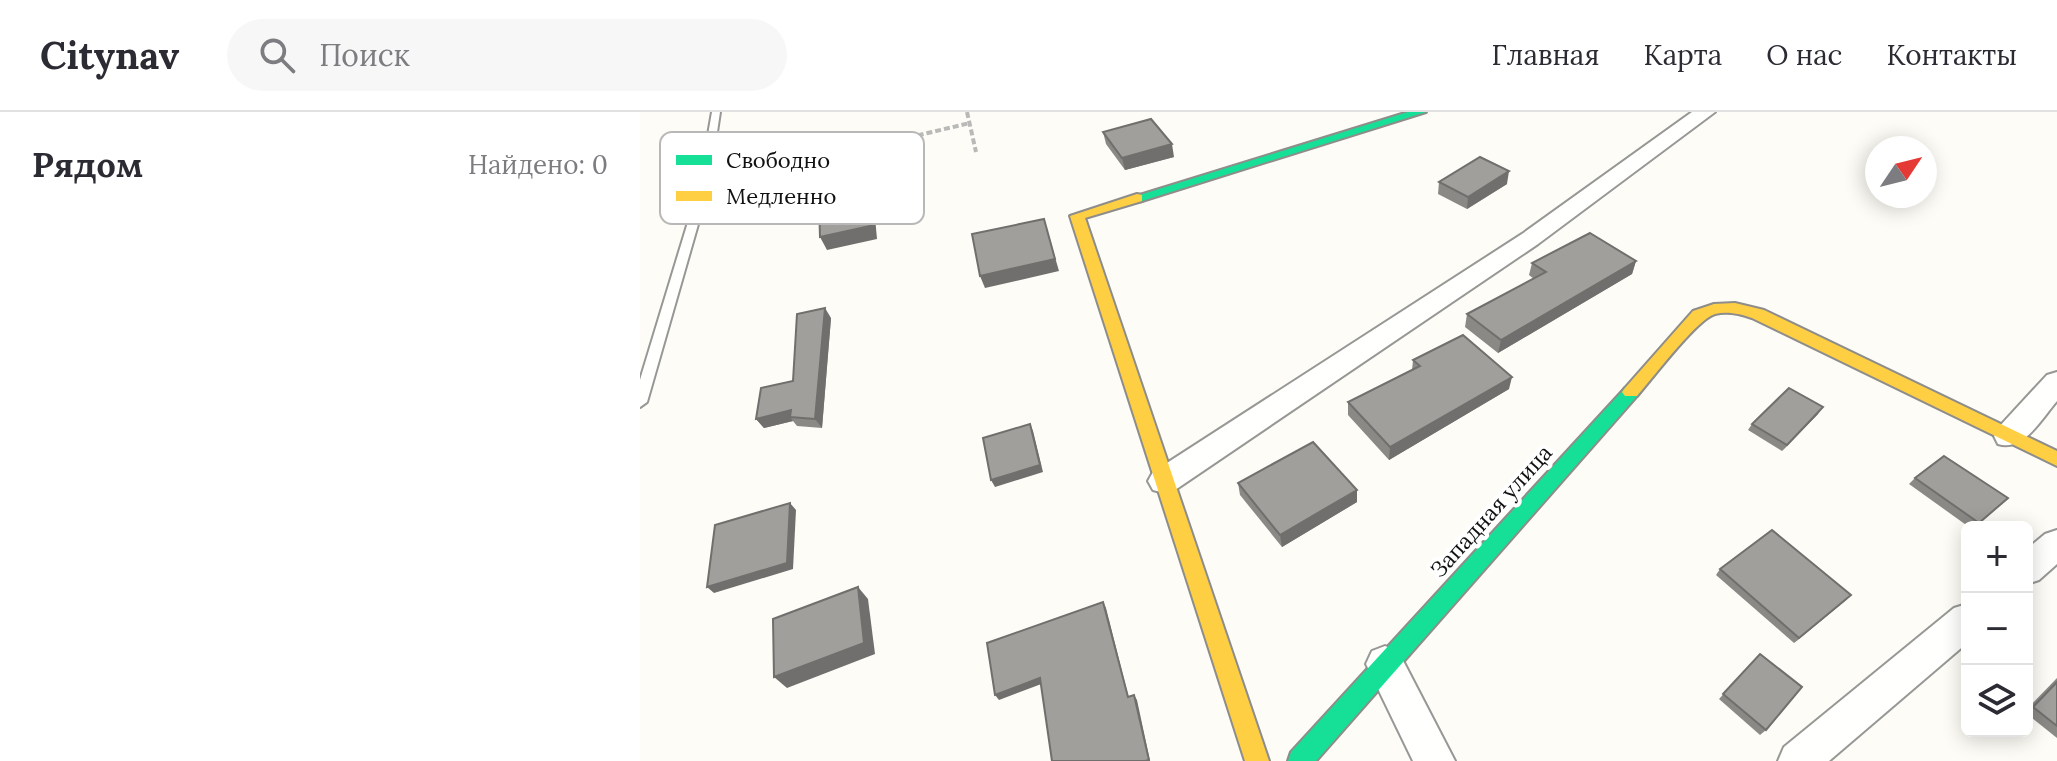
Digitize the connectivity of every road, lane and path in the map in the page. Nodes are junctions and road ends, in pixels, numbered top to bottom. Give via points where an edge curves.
1 (716, 112) edge
2 (967, 112) edge
3 (1420, 112) edge
4 (1705, 112) edge
5 (970, 123) junction
6 (713, 132) edge
7 (924, 134) edge
8 (976, 152) dead end
9 (693, 224) edge
10 (2057, 382) edge
11 (640, 402) edge
12 (2009, 436) junction
13 (2057, 459) edge
14 (1164, 481) junction
15 (2057, 544) edge
16 (2033, 564) edge
17 (1961, 625) edge
18 (1385, 664) junction
19 (1257, 761) edge
20 (1300, 761) edge
21 (1435, 761) edge
22 (1798, 761) edge

1 - 6 lane
2 - 5 path
3 - 14 street via 1077,216
4 - 14 street via 1530,239
5 - 7 path
5 - 8 path
9 - 11 lane
10 - 12 street
12 - 13 street
12 - 18 street, Западная улица via 1758,314 1726,305 1710,308
14 - 19 street
15 - 16 street
17 - 22 street
18 - 20 street, Западная улица
18 - 21 street

